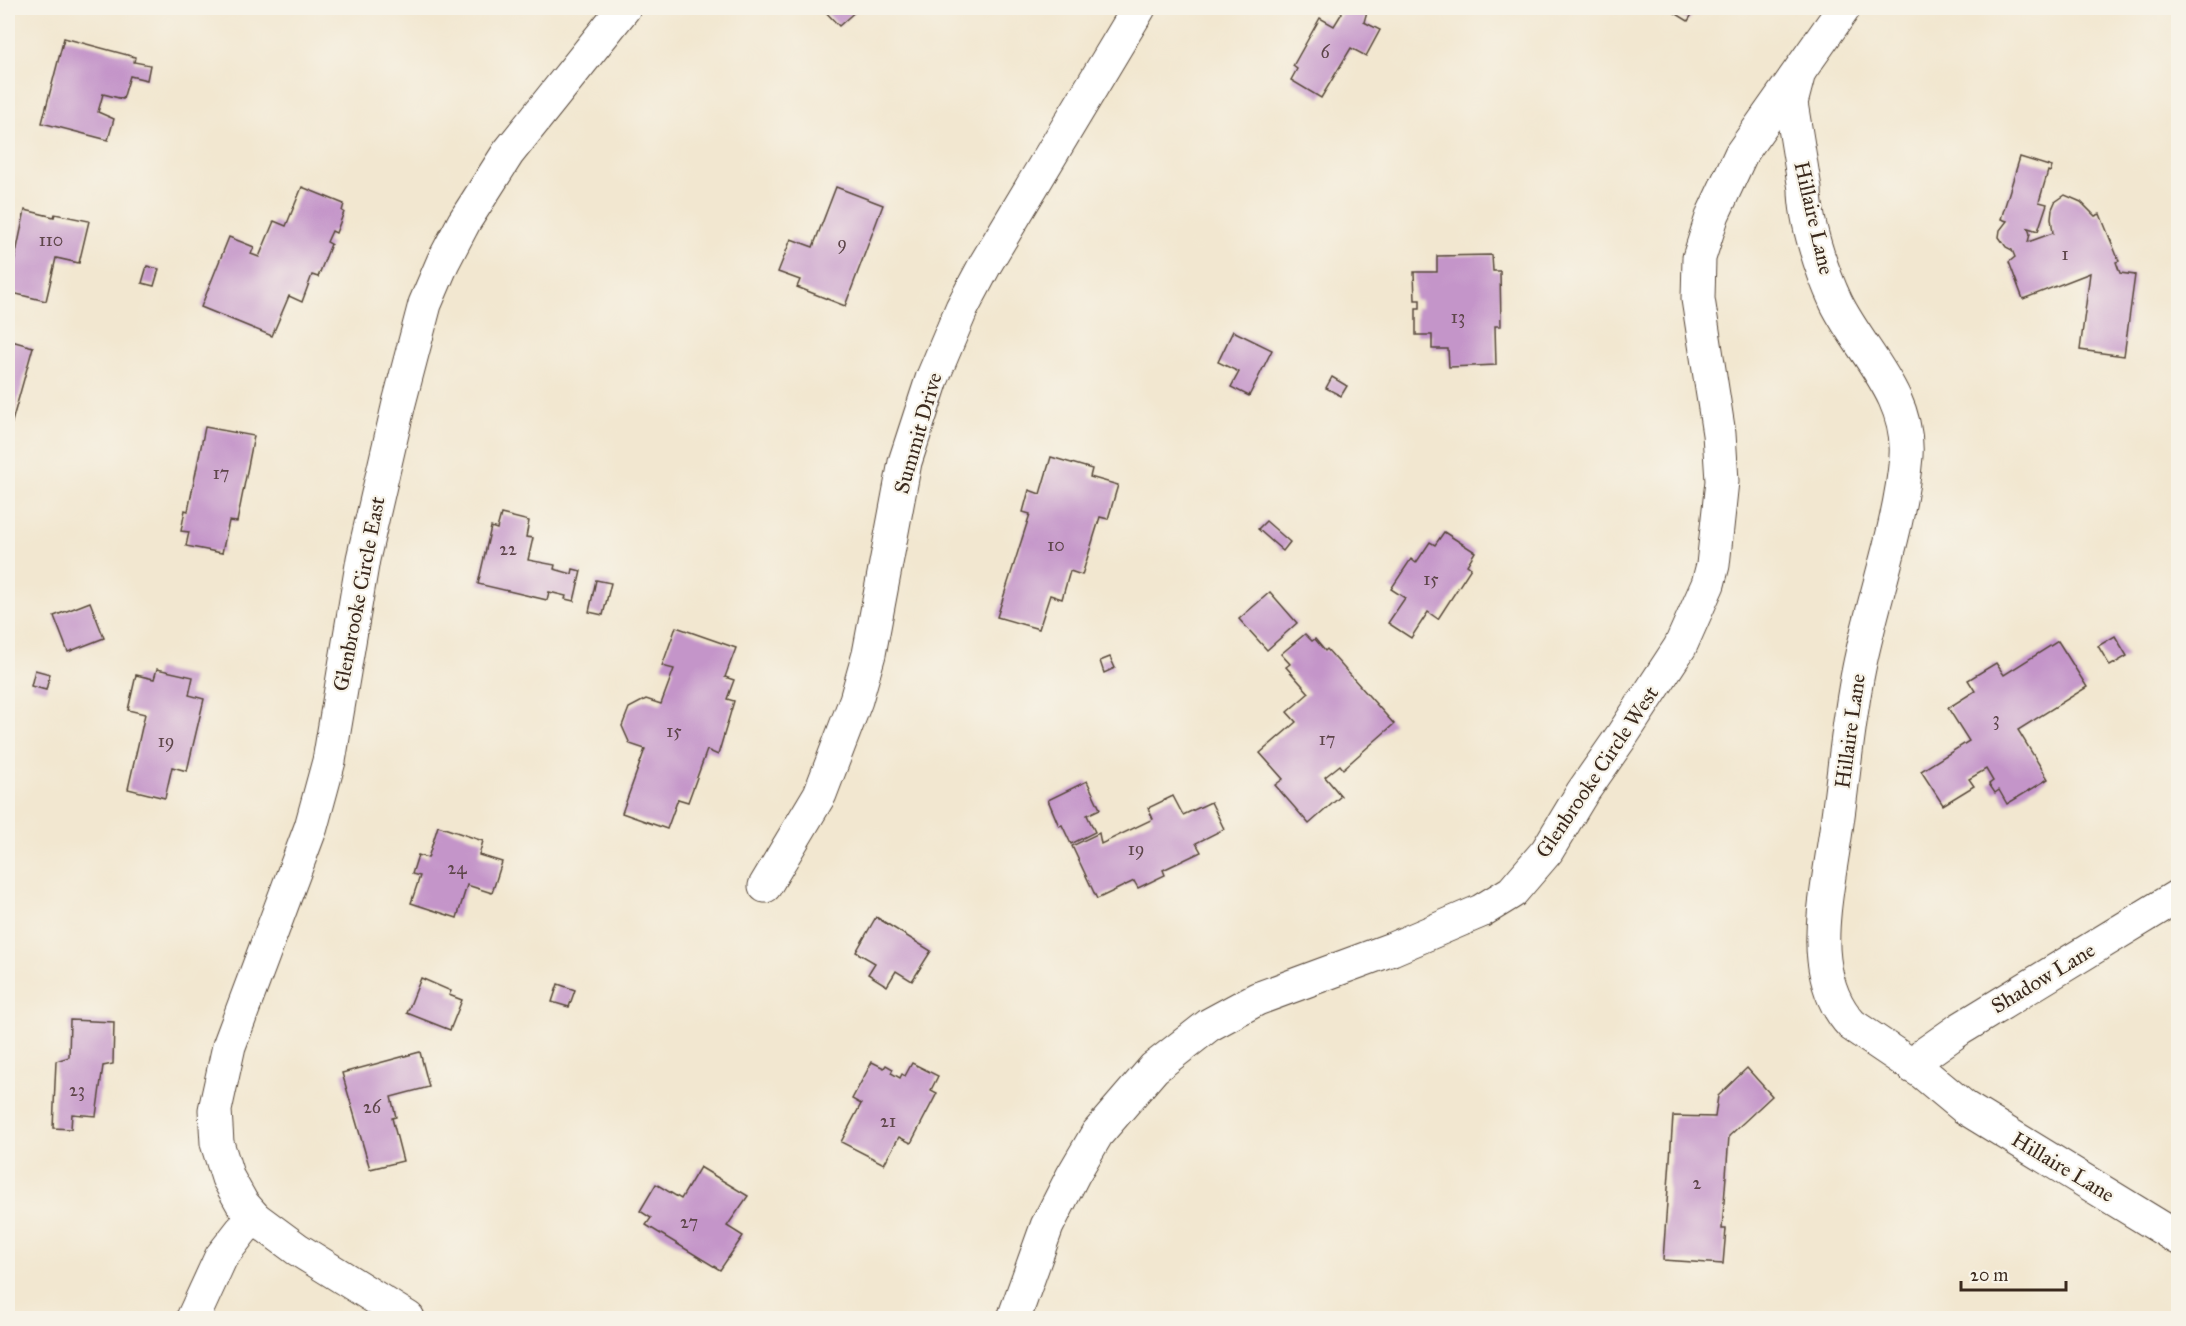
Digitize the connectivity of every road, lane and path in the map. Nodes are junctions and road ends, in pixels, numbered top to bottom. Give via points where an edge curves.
1 (624, 8) edge
2 (1139, 8) edge
3 (1844, 8) edge
4 (1800, 69) junction
5 (765, 886) dead end
6 (2178, 896) edge
7 (1913, 1067) junction
8 (255, 1218) junction
9 (2178, 1238) edge
10 (1017, 1316) edge
11 (193, 1318) edge
12 (408, 1318) edge

1 - 8 street, Glenbrooke Circle East via 508,153 464,222 424,304 363,559 329,761 311,826 229,1046 215,1110 217,1143 228,1178
2 - 5 street, Summit Drive via 962,308 932,379 905,462 869,654 856,700 820,794
3 - 4 street, Glenbrooke Circle West
4 - 7 street, Hillaire Lane via 1791,103 1805,201 1819,259 1837,303 1896,399 1906,455 1897,512 1858,669 1825,912 1824,959 1830,992 1843,1016
4 - 10 street, Glenbrooke Circle West via 1741,154 1713,214 1699,258 1698,299 1719,434 1722,481 1713,565 1680,647 1547,851 1512,892 1481,911 1392,949 1257,999 1209,1025 1154,1068 1097,1134 1072,1175 1047,1226
6 - 7 street, Shadow Lane via 1960,1029
7 - 9 street, Hillaire Lane via 1964,1107
8 - 11 street via 221,1257
8 - 12 street

